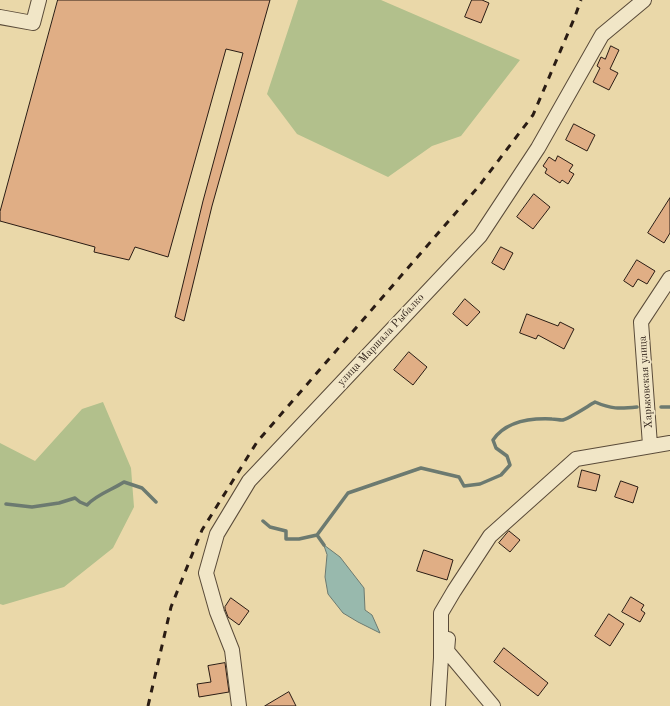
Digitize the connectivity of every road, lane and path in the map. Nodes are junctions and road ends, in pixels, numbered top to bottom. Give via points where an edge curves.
1 (39, 0) edge
2 (644, 0) edge
3 (0, 17) edge
4 (670, 278) edge
5 (670, 443) edge
6 (650, 445) junction
7 (454, 591) junction
8 (239, 706) edge
9 (438, 706) edge
10 (493, 706) edge

1 - 3 street via 33,23
2 - 8 street, улица Маршала Рыбалко via 602,35 538,148 480,236 249,482 217,534 206,572 217,612 232,650
4 - 6 street, Харьковская улица via 641,322
5 - 6 street
6 - 7 street via 576,459 490,536
7 - 9 street via 441,613
7 - 10 street via 446,651

